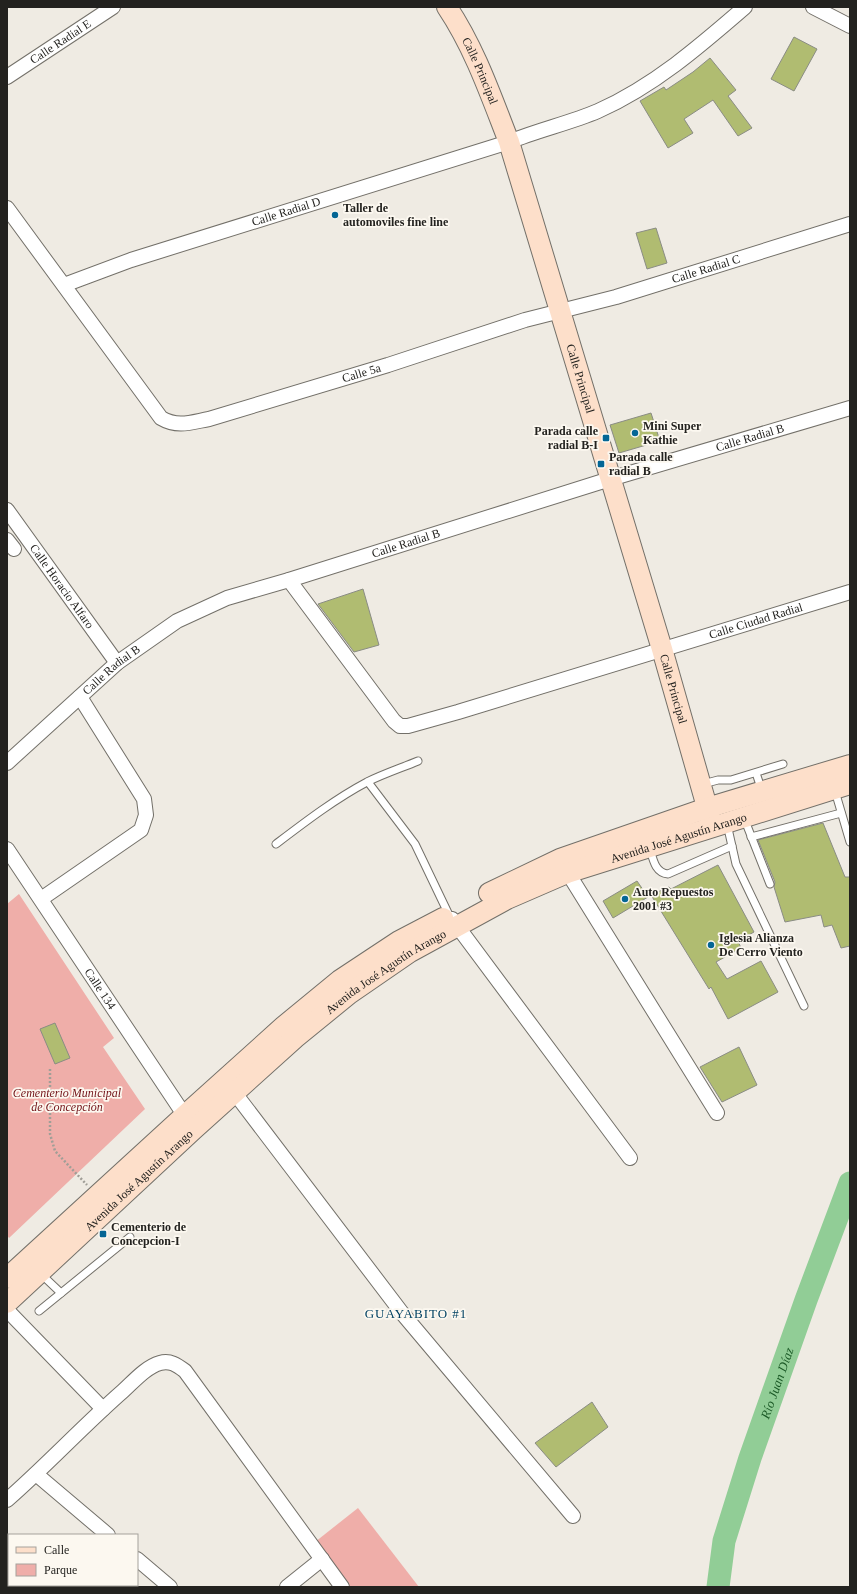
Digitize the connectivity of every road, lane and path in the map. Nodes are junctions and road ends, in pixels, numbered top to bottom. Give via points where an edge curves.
1 (113, 7) edge
2 (447, 7) edge
3 (745, 7) edge
4 (813, 7) edge
5 (850, 26) edge
6 (7, 77) edge
7 (509, 142) junction
8 (7, 208) edge
9 (850, 224) edge
10 (64, 285) junction
11 (561, 311) junction
12 (850, 408) edge
13 (610, 479) junction
14 (7, 510) edge
15 (12, 529) edge
16 (289, 580) junction
17 (850, 592) edge
18 (662, 649) junction
19 (117, 663) junction
20 (80, 697) junction
21 (418, 761) dead end
22 (7, 763) edge
23 (783, 764) dead end
24 (850, 765) edge
25 (756, 773) junction
26 (835, 781) edge
27 (368, 782) junction
28 (701, 785) junction
29 (765, 801) junction
30 (730, 813) junction
31 (841, 813) junction
32 (751, 837) junction
33 (646, 839) junction
34 (850, 842) edge
35 (276, 844) dead end
36 (732, 846) junction
37 (7, 849) edge
38 (564, 866) junction
39 (770, 884) dead end
40 (41, 899) junction
41 (453, 920) junction
42 (804, 1006) dead end
43 (50, 1069) dead end
44 (234, 1092) junction
45 (717, 1113) dead end
46 (189, 1122) junction
47 (630, 1158) dead end
48 (97, 1195) junction
49 (130, 1237) dead end
50 (33, 1266) junction
51 (7, 1278) edge
52 (61, 1293) junction
53 (7, 1303) edge
54 (7, 1310) edge
55 (39, 1311) dead end
56 (103, 1409) junction
57 (36, 1474) junction
58 (7, 1500) edge
59 (573, 1516) dead end
60 (107, 1534) edge
61 (138, 1560) edge
62 (322, 1560) junction
63 (170, 1587) edge
64 (287, 1587) edge
65 (342, 1587) edge

1 - 6 street, Calle Radial E
2 - 7 main road, Calle Principal via 464,33 480,66
3 - 7 street, Calle Radial D via 696,49 615,103
4 - 5 street
7 - 10 street, Calle Radial D via 131,260
7 - 11 main road, Calle Principal
8 - 10 street
9 - 11 street, Calle Radial C via 616,297
10 - 11 street, Calle 5a via 161,418 173,424 209,419
11 - 13 main road, Calle Principal
12 - 13 street, Calle Radial B
13 - 16 street, Calle Radial B
13 - 18 main road, Calle Principal
14 - 15 street, Calle Horacio Alfaro
15 - 19 street, Calle Horacio Alfaro
16 - 18 street, Calle Ciudad Radial via 400,726 458,712
16 - 19 street, Calle Radial B via 227,598 177,621
17 - 18 street, Calle Ciudad Radial
18 - 28 main road, Calle Principal
19 - 20 street, Calle Radial B
20 - 22 street, Calle Radial B
20 - 40 street via 144,799 146,815 141,830
21 - 27 lane
23 - 25 lane
24 - 26 main road, Avenida José Agustín Arango
25 - 28 lane
25 - 29 lane
26 - 29 main road, Avenida José Agustín Arango
26 - 31 lane
27 - 35 lane via 322,810
27 - 41 lane via 415,844
28 - 30 main road, Calle Principal
29 - 30 main road, Avenida José Agustín Arango
30 - 32 lane
30 - 33 main road, Avenida José Agustín Arango
30 - 36 lane
31 - 32 lane
31 - 34 lane
32 - 39 lane
33 - 36 lane via 656,868 664,874
33 - 38 main road, Avenida José Agustín Arango
36 - 42 lane via 736,864
37 - 40 street, Calle 134
38 - 41 main road, Avenida José Agustín Arango via 507,899
38 - 45 street
40 - 46 street, Calle 134
41 - 44 main road, Avenida José Agustín Arango via 349,994
41 - 46 main road, Avenida José Agustín Arango via 399,941 340,980 284,1026
41 - 47 street
43 - 48 path via 50,1134 55,1151
44 - 46 main road, Avenida José Agustín Arango
44 - 59 street via 402,1313
46 - 48 main road, Avenida José Agustín Arango
46 - 50 main road, Avenida José Agustín Arango
48 - 50 main road, Avenida José Agustín Arango
49 - 52 lane
50 - 51 main road, Avenida José Agustín Arango
50 - 52 lane
50 - 53 main road, Avenida José Agustín Arango
52 - 55 lane
54 - 56 street
56 - 57 street
56 - 62 street via 147,1370 160,1363 173,1362 185,1371
57 - 58 street
57 - 60 street
61 - 63 street
62 - 64 street
62 - 65 street

